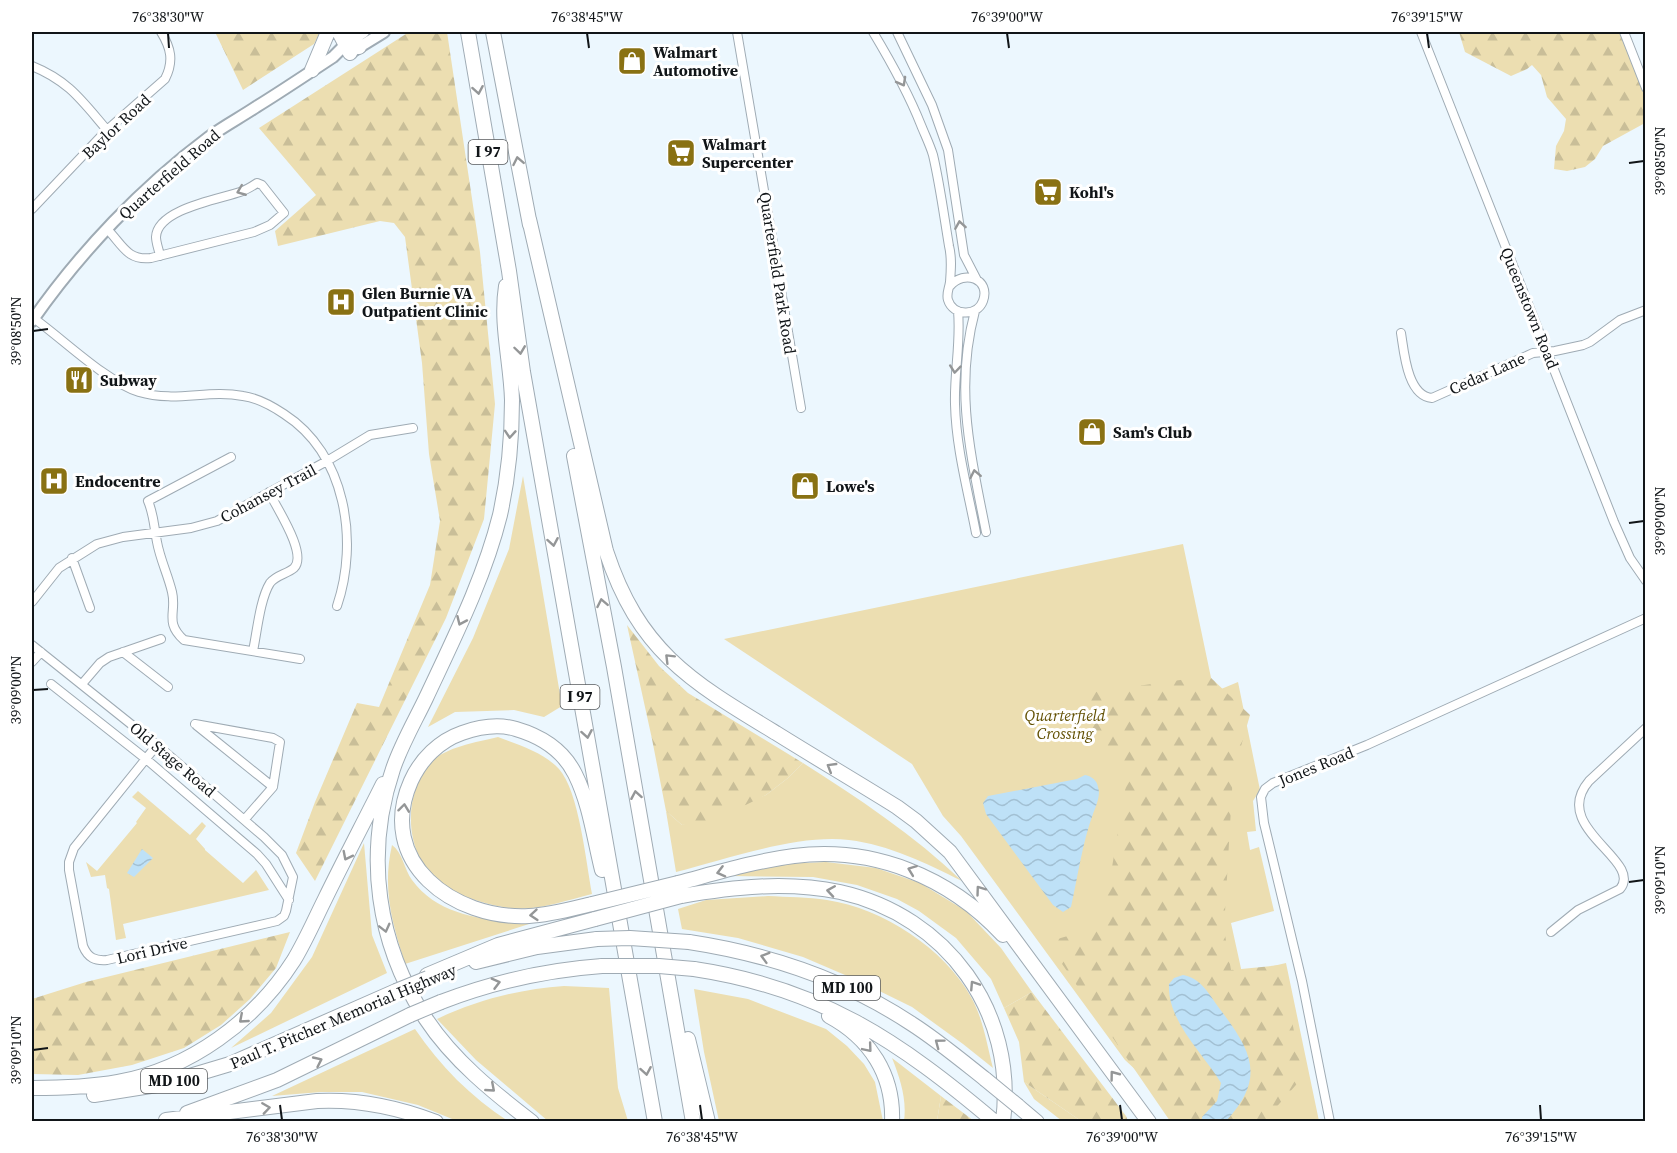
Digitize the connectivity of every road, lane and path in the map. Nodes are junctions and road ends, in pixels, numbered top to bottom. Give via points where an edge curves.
1 (161, 32) edge
2 (328, 32) edge
3 (384, 32) edge
4 (468, 32) edge
5 (493, 32) edge
6 (737, 32) edge
7 (873, 32) edge
8 (897, 32) edge
9 (1421, 32) edge
10 (1624, 32) edge
11 (352, 40) edge
12 (32, 66) edge
13 (312, 70) junction
14 (1646, 88) edge
15 (107, 130) junction
16 (32, 209) edge
17 (529, 219) junction
18 (107, 229) junction
19 (160, 256) junction
20 (509, 271) junction
21 (977, 280) junction
22 (950, 286) junction
23 (1646, 310) edge
24 (958, 311) junction
25 (975, 311) junction
26 (32, 318) edge
27 (1401, 333) dead end
28 (1547, 352) junction
29 (801, 408) dead end
30 (413, 428) dead end
31 (231, 456) dead end
32 (327, 461) junction
33 (268, 492) junction
34 (986, 532) dead end
35 (976, 533) dead end
36 (156, 534) junction
37 (72, 558) junction
38 (1646, 581) edge
39 (32, 602) edge
40 (337, 606) dead end
41 (90, 608) dead end
42 (1646, 618) edge
43 (161, 639) dead end
44 (32, 645) edge
45 (253, 651) junction
46 (42, 652) junction
47 (123, 652) junction
48 (300, 659) dead end
49 (32, 662) edge
50 (51, 684) dead end
51 (82, 684) junction
52 (168, 687) dead end
53 (1646, 728) edge
54 (411, 729) junction
55 (158, 745) junction
56 (146, 759) junction
57 (273, 787) junction
58 (640, 817) junction
59 (245, 819) junction
60 (291, 889) joint
61 (680, 889) junction
62 (289, 900) junction
63 (1551, 933) dead end
64 (428, 976) junction
65 (745, 979) junction
66 (1075, 1022) junction
67 (640, 1040) junction
68 (32, 1088) edge
69 (32, 1096) edge
70 (990, 1117) edge
71 (163, 1121) edge
72 (436, 1122) edge
73 (532, 1122) edge
74 (655, 1122) edge
75 (693, 1122) edge
76 (708, 1122) edge
77 (892, 1122) edge
78 (1003, 1122) edge
79 (1037, 1122) edge
80 (1149, 1122) edge
81 (1330, 1122) edge

1 - 15 street, Baylor Road via 171,54 165,80
2 - 13 highway
3 - 11 main road, Quarterfield Road
4 -> 20 highway, I 97
17 -> 5 highway, I 97
6 - 29 street, Quarterfield Park Road
7 -> 22 street via 907,91 932,153 952,259
21 -> 8 street via 964,255 948,150 932,105
9 - 28 street, Queenstown Road
10 - 14 street
11 - 13 main road, Quarterfield Road
12 - 15 street via 70,87
13 - 18 main road, Quarterfield Road via 210,136
15 - 16 street, Baylor Road
58 -> 17 highway, I 97
66 -> 17 highway via 966,871 933,835 897,807 712,694 669,659 638,622 606,551
18 - 19 street via 130,256
18 - 26 main road, Quarterfield Road
19 -> 19 street via 254,232 284,213 257,183 239,193 186,208 164,223 156,239
20 -> 54 highway via 503,304 512,400 500,513 478,585
20 -> 67 highway, I 97 via 525,384
21 - 22 street via 961,277
21 - 25 street via 984,293
22 - 24 street via 949,303
23 - 28 street, Cedar Lane via 1620,320 1583,345
24 - 25 street
24 -> 35 street via 955,408
34 -> 25 street via 965,412 969,340
26 - 32 street via 111,377 140,392 183,398 212,394 244,396 271,406 301,427
27 - 28 street, Cedar Lane via 1412,381 1427,397 1533,353
28 - 38 street, Queenstown Road via 1624,547
30 - 32 street, Cohansey Trail via 369,435
31 - 36 street via 148,501
32 - 33 street, Cohansey Trail
32 - 40 street via 338,486 348,532
33 - 36 street, Cohansey Trail via 217,521
33 - 45 street via 297,548 298,560 294,568 271,582
36 - 37 street, Cohansey Trail via 97,544
36 - 45 street via 173,595 171,618 177,634 184,640
37 - 39 street, Cohansey Trail
37 - 41 street
42 - 81 street, Jones Road via 1265,789 1261,798 1264,823 1302,981
43 - 47 street
44 - 46 street, Old Stage Road
45 - 48 street
46 - 49 street
46 - 51 street, Old Stage Road
47 - 51 street via 100,663
47 - 52 street
50 - 56 street
51 - 55 street, Old Stage Road
53 - 63 street via 1589,781 1579,803 1589,831 1621,867 1624,885 1578,910
54 -> 68 highway via 294,959 243,1019 197,1052 147,1075 94,1086
54 -> 73 highway via 393,768 378,840 379,896 393,956 427,1020 448,1047
55 - 56 street, Lori Drive
55 - 59 street, Old Stage Road
56 - 62 street via 256,854
56 - 62 street, Lori Drive via 70,857 83,946 89,956 107,960 277,921 284,916
57 - 57 street via 280,742 195,724
57 - 59 street
58 - 75 highway, I 97
58 - 76 highway
59 - 60 street, Old Stage Road via 282,855 293,877
60 - 62 street, Lori Drive
61 - 64 highway, bridge via 595,919 498,945
66 -> 61 highway via 986,916 945,886 901,866 872,858 819,854 766,861
61 -> 67 highway, bridge via 592,904 551,914 529,916 508,915 452,900 422,874 411,856 402,819 409,786 426,757 454,736 472,729 509,727 530,733 563,756 583,791 589,813
78 -> 61 highway via 1002,1054 982,998 943,946 916,924 869,900 839,892 768,886
64 - 69 highway, Paul T. Pitcher Memorial Highway / MD 100, bridge via 247,1057 196,1075 94,1095
79 -> 64 highway, Paul T. Pitcher Memorial Highway / MD 100, bridge via 912,1024 851,989 748,953 689,942 597,939 509,952
65 - 70 highway, Paul T. Pitcher Memorial Highway / MD 100 via 814,1001 870,1029 904,1049
71 -> 65 highway, Paul T. Pitcher Memorial Highway / MD 100, bridge via 277,1080 441,1002 517,978 571,968 658,966
65 -> 77 highway via 832,1018 865,1042 885,1072
80 -> 66 highway
67 -> 74 highway, I 97
71 -> 72 highway via 341,1100 388,1106

